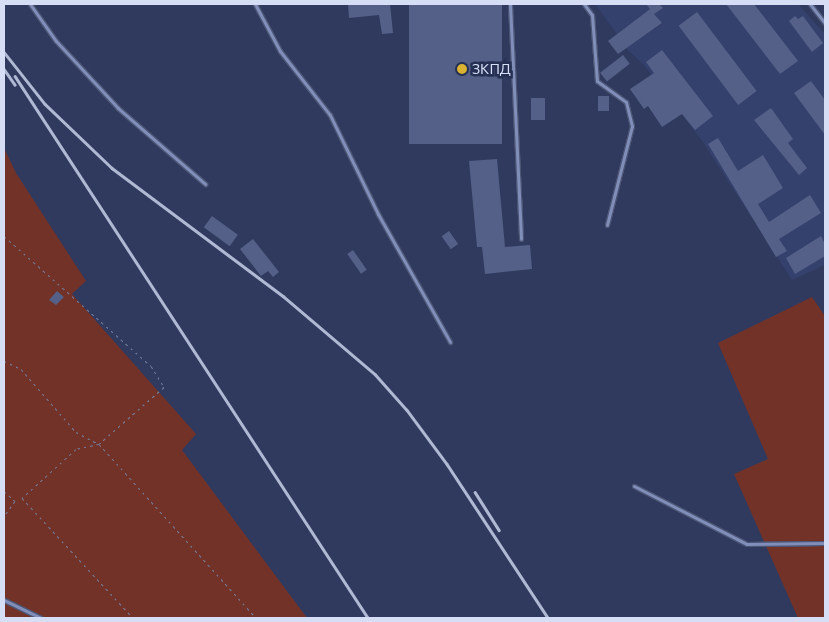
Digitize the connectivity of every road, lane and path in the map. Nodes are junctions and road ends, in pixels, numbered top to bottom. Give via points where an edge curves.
1 (30, 4) edge
2 (255, 4) edge
3 (510, 4) edge
4 (584, 4) edge
5 (810, 4) edge
6 (825, 23) edge
7 (205, 184) dead end
8 (607, 225) dead end
9 (4, 236) edge
10 (521, 239) dead end
11 (450, 342) dead end
12 (4, 361) edge
13 (99, 444) junction
14 (634, 486) dead end
15 (4, 491) edge
16 (4, 516) edge
17 (825, 543) edge
18 (4, 600) edge
19 (40, 618) edge
20 (133, 618) edge
21 (256, 618) edge

1 - 7 lane via 56,41 118,108
2 - 11 lane via 280,51 330,115 378,214
3 - 10 lane
4 - 8 lane via 592,15 597,81 626,102 632,126
5 - 6 lane
9 - 13 path via 151,366 164,387
12 - 13 path via 21,368 76,432
13 - 20 path via 76,449 22,498
13 - 21 path
14 - 17 lane via 747,544
15 - 16 path via 15,501
18 - 19 lane

